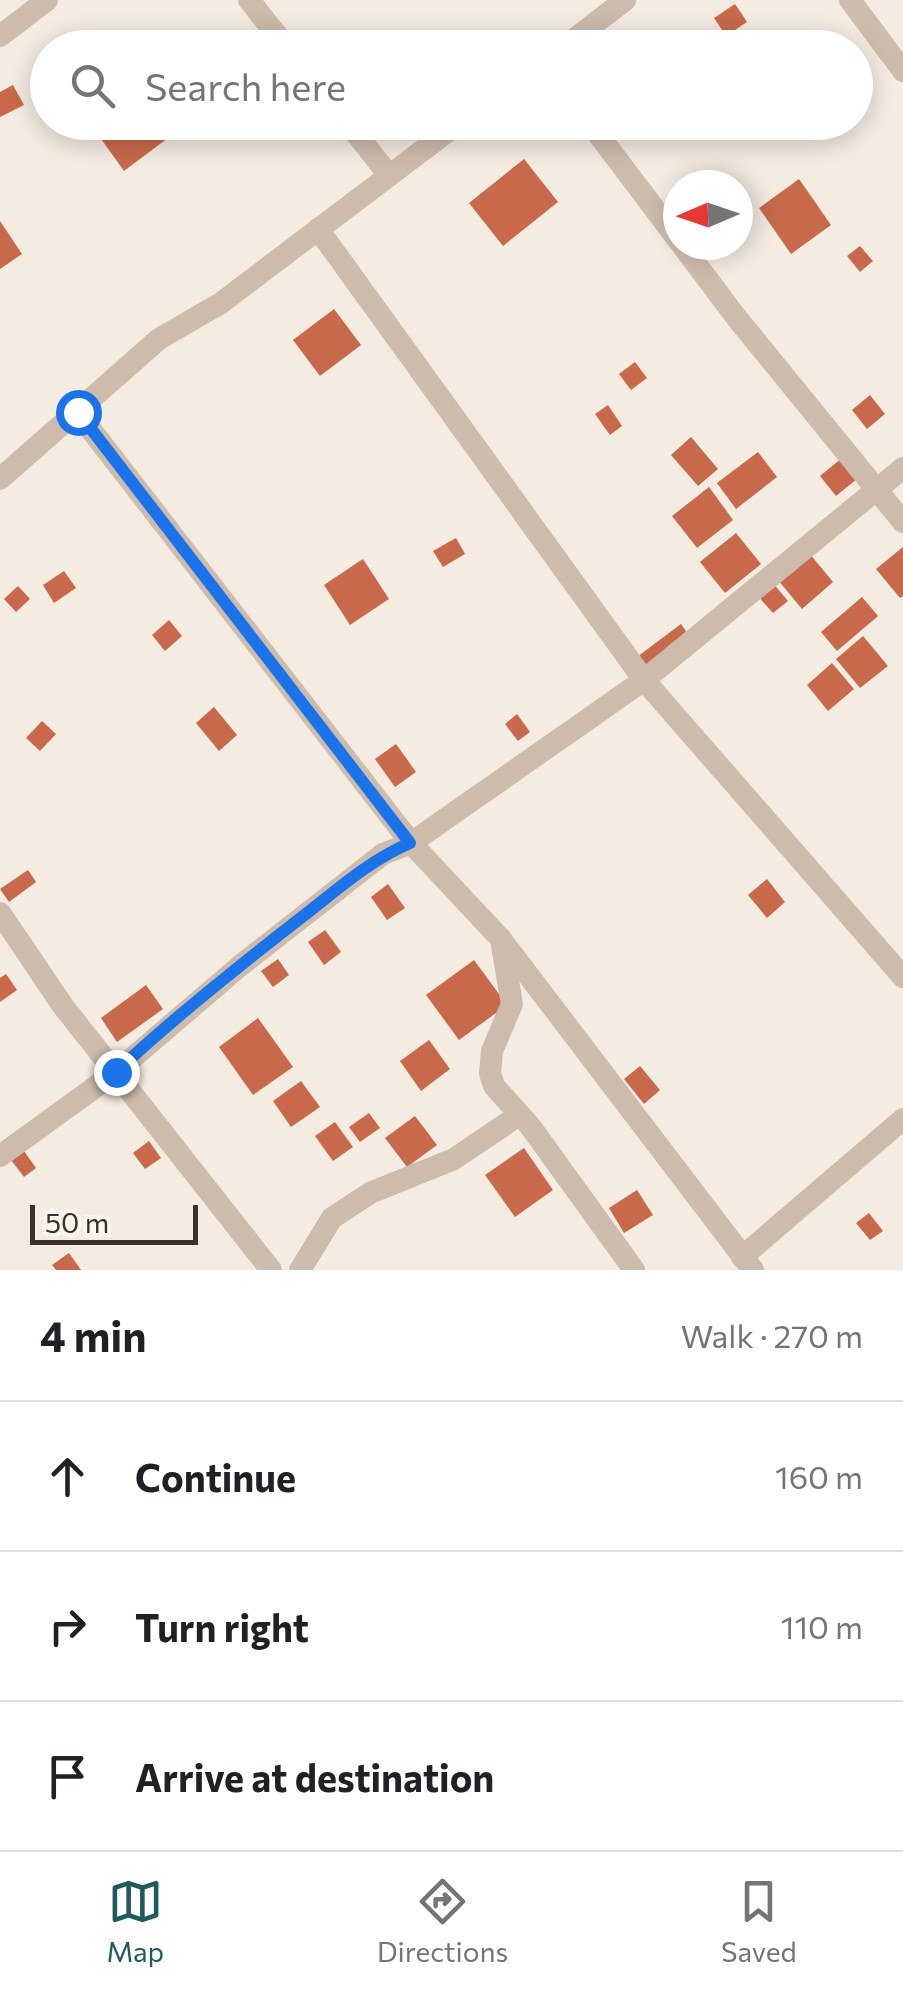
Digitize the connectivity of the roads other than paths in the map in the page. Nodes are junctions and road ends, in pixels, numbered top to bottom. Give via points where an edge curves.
1 (47, 0) edge
2 (250, 0) edge
3 (625, 0) edge
4 (850, 0) edge
5 (273, 30) edge
6 (586, 30) edge
7 (872, 30) edge
8 (873, 31) edge
9 (0, 36) edge
10 (903, 71) edge
11 (361, 140) edge
12 (435, 140) edge
13 (603, 140) edge
14 (388, 174) junction
15 (663, 220) edge
16 (318, 229) junction
17 (693, 260) edge
18 (78, 412) junction
19 (903, 468) edge
20 (0, 479) edge
21 (879, 490) junction
22 (903, 522) edge
23 (644, 680) junction
24 (410, 843) junction
25 (0, 913) edge
26 (500, 938) junction
27 (903, 978) edge
28 (116, 1072) junction
29 (519, 1115) junction
30 (903, 1119) edge
31 (0, 1156) edge
32 (747, 1263) edge
33 (271, 1270) edge
34 (300, 1270) edge
35 (634, 1270) edge

1 - 9 street
2 - 5 street
3 - 6 street
4 - 7 street
8 - 10 street
11 - 14 street
12 - 14 street
13 - 15 street
14 - 16 street
16 - 18 street via 221,303 160,339
16 - 23 street
17 - 21 street
18 - 20 street
18 - 24 street
19 - 21 street
21 - 22 street
21 - 23 street
23 - 24 street
23 - 27 street
24 - 26 street
24 - 28 street via 383,854
25 - 28 street
26 - 29 street via 512,1004 490,1073
26 - 32 street
28 - 31 street
28 - 33 street
29 - 34 street via 454,1160 370,1193 332,1218
29 - 35 street
30 - 32 street

